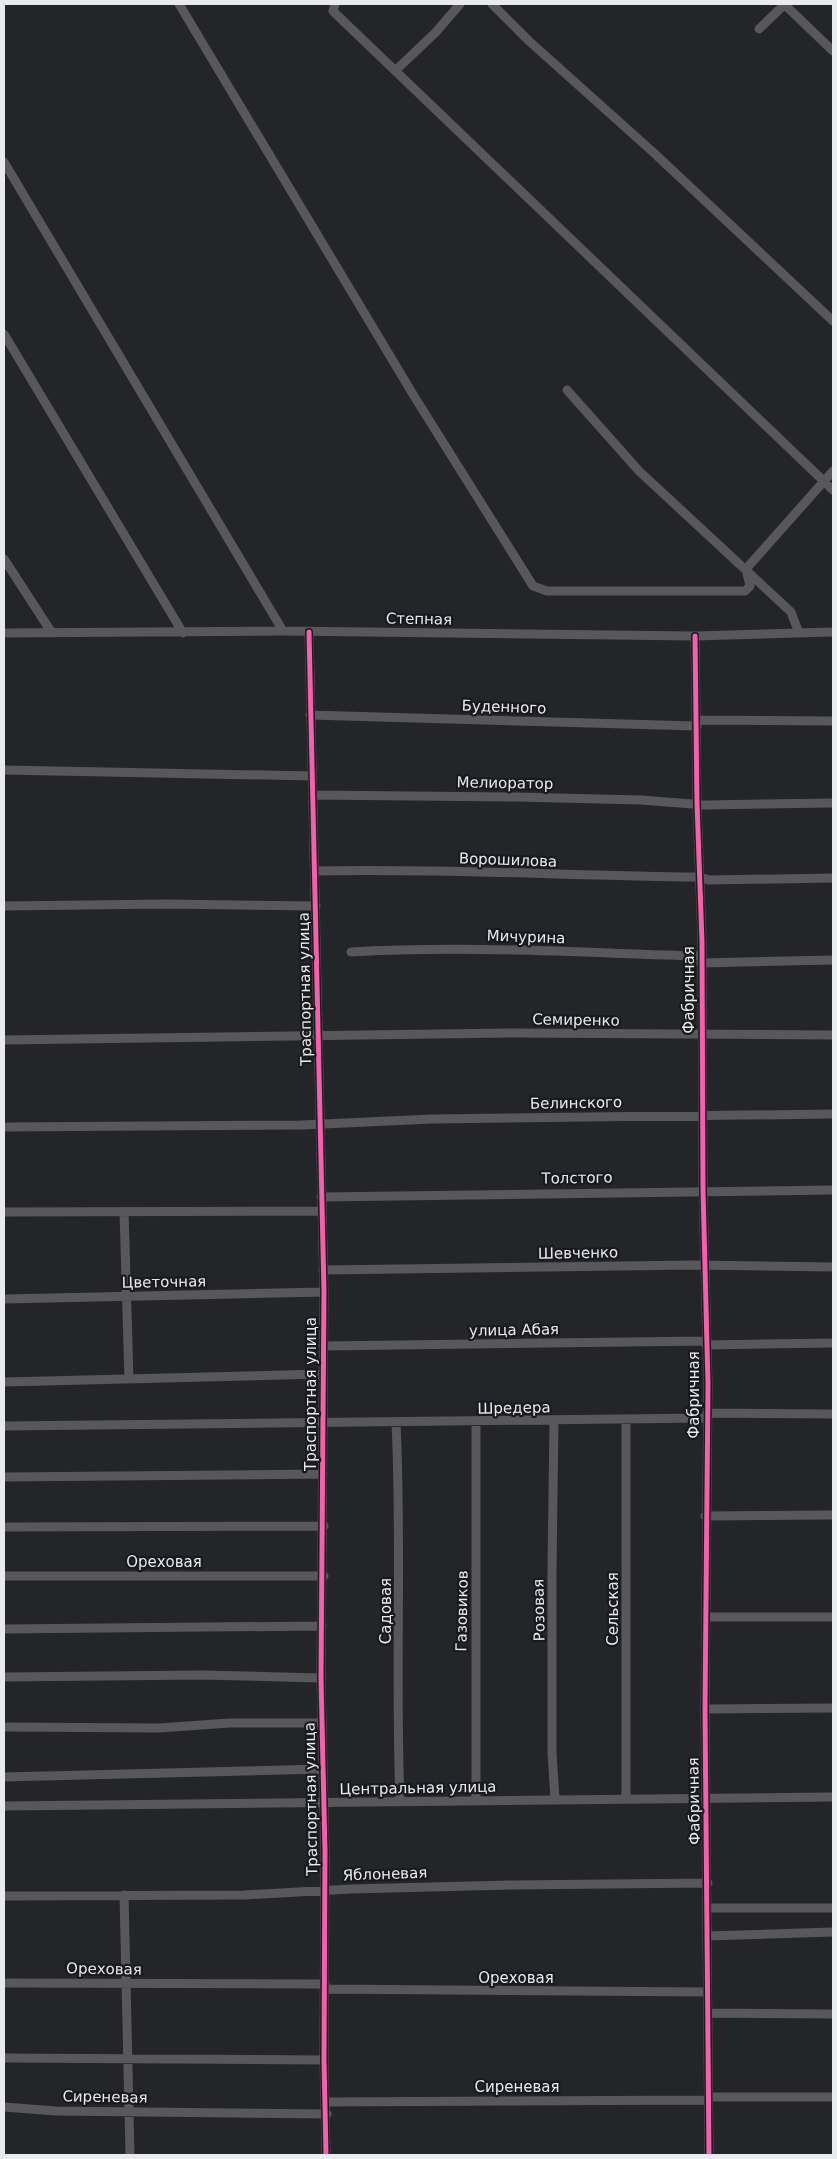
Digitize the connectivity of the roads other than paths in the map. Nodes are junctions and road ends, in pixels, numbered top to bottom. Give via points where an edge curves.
1 (179, 4) edge
2 (335, 4) edge
3 (460, 4) edge
4 (492, 4) edge
5 (785, 4) edge
6 (759, 29) dead end
7 (833, 50) edge
8 (395, 71) junction
9 (4, 162) edge
10 (833, 321) edge
11 (4, 334) edge
12 (567, 390) dead end
13 (833, 471) edge
14 (824, 481) junction
15 (833, 490) edge
16 (4, 559) edge
17 (746, 568) junction
18 (283, 631) junction
19 (309, 632) junction
20 (833, 632) edge
21 (4, 633) edge
22 (52, 633) junction
23 (183, 633) junction
24 (799, 633) junction
25 (696, 636) junction
26 (310, 715) junction
27 (833, 721) edge
28 (697, 723) junction
29 (4, 770) edge
30 (312, 776) junction
31 (313, 795) junction
32 (697, 803) junction
33 (833, 803) edge
34 (315, 871) junction
35 (700, 877) junction
36 (833, 878) edge
37 (4, 906) edge
38 (316, 906) junction
39 (351, 952) dead end
40 (701, 959) junction
41 (833, 960) edge
42 (833, 1035) edge
43 (701, 1036) junction
44 (318, 1037) junction
45 (4, 1040) edge
46 (702, 1114) junction
47 (833, 1114) edge
48 (319, 1123) junction
49 (4, 1127) edge
50 (703, 1190) junction
51 (833, 1190) edge
52 (322, 1197) junction
53 (322, 1211) junction
54 (4, 1212) edge
55 (124, 1212) junction
56 (704, 1266) junction
57 (833, 1267) edge
58 (323, 1270) junction
59 (324, 1292) junction
60 (127, 1297) junction
61 (4, 1299) edge
62 (706, 1343) junction
63 (833, 1343) edge
64 (323, 1346) junction
65 (322, 1374) junction
66 (129, 1379) junction
67 (4, 1382) edge
68 (833, 1414) edge
69 (707, 1416) junction
70 (626, 1419) junction
71 (554, 1421) junction
72 (396, 1422) junction
73 (476, 1422) junction
74 (322, 1424) junction
75 (4, 1426) edge
76 (323, 1474) junction
77 (4, 1477) edge
78 (833, 1515) edge
79 (706, 1516) junction
80 (324, 1526) junction
81 (4, 1527) edge
82 (4, 1576) edge
83 (324, 1576) junction
84 (706, 1617) junction
85 (833, 1617) edge
86 (322, 1626) junction
87 (4, 1629) edge
88 (4, 1676) edge
89 (321, 1678) junction
90 (833, 1708) edge
91 (705, 1709) junction
92 (322, 1723) junction
93 (4, 1727) edge
94 (322, 1769) junction
95 (4, 1777) edge
96 (833, 1797) edge
97 (626, 1798) junction
98 (706, 1798) junction
99 (555, 1799) junction
100 (476, 1800) junction
101 (400, 1801) junction
102 (323, 1804) junction
103 (4, 1806) edge
104 (708, 1883) junction
105 (325, 1891) junction
106 (124, 1894) junction
107 (4, 1896) edge
108 (708, 1908) junction
109 (833, 1908) edge
110 (833, 1932) edge
111 (707, 1936) junction
112 (4, 1983) edge
113 (125, 1983) junction
114 (325, 1987) junction
115 (707, 1992) junction
116 (708, 2013) junction
117 (833, 2014) edge
118 (4, 2058) edge
119 (128, 2058) junction
120 (324, 2060) junction
121 (833, 2097) edge
122 (709, 2099) junction
123 (326, 2102) junction
124 (4, 2107) edge
125 (128, 2112) junction
126 (327, 2114) junction
127 (130, 2155) edge
128 (326, 2155) edge
129 (709, 2155) edge

1 - 17 street via 414,396 533,586 547,591 745,591 750,586
2 - 8 street via 333,11
3 - 8 street
4 - 10 street
5 - 6 street
5 - 7 street
8 - 14 street
9 - 18 street
11 - 23 street
12 - 17 street via 639,471
13 - 14 street
14 - 15 street
14 - 17 street
16 - 22 street
17 - 24 street via 791,612
18 - 19 street, Степная
18 - 23 street, Степная
19 - 25 street, Степная
19 - 26 street, Траспортная улица
20 - 24 street, Степная
21 - 22 street, Степная
22 - 23 street, Степная
24 - 25 street, Степная
25 - 28 street, Фабричная
26 - 28 street, Буденного
26 - 30 street, Траспортная улица
27 - 28 street, Буденного
28 - 32 street, Фабричная
29 - 30 street
30 - 31 street, Траспортная улица
31 - 32 street, Мелиоратор
31 - 34 street, Траспортная улица
32 - 33 street, Мелиоратор
32 - 35 street, Фабричная
34 - 35 street, Ворошилова
34 - 38 street, Траспортная улица
35 - 36 street, Ворошилова via 709,880
35 - 40 street, Фабричная
37 - 38 street
38 - 44 street, Траспортная улица
39 - 40 street, Мичурина via 462,949
40 - 41 street, Мичурина
40 - 43 street, Фабричная
42 - 43 street, Семиренко
43 - 44 street, Семиренко via 515,1033
43 - 46 street, Фабричная
44 - 45 street, Семиренко
44 - 48 street, Траспортная улица
46 - 47 street, Белинского
46 - 48 street, Белинского
46 - 50 street, Фабричная
48 - 49 street, Белинского
48 - 52 street, Траспортная улица
50 - 51 street, Толстого
50 - 52 street, Толстого
50 - 56 street, Фабричная
52 - 53 street, Траспортная улица
53 - 55 street
53 - 58 street, Траспортная улица
54 - 55 street
55 - 60 street
56 - 57 street, Шевченко
56 - 58 street, Шевченко
56 - 62 street, Фабричная
58 - 59 street, Траспортная улица
59 - 60 street, Цветочная
59 - 64 street, Траспортная улица
60 - 61 street, Цветочная
60 - 66 street
62 - 63 street, улица Абая
62 - 64 street, улица Абая
62 - 69 street, Фабричная
64 - 65 street, Траспортная улица
65 - 66 street
65 - 74 street, Траспортная улица
66 - 67 street
68 - 69 street, Шредера
69 - 70 street, Шредера
69 - 79 street, Фабричная
70 - 71 street, Шредера
70 - 97 street, Сельская
71 - 73 street, Шредера
71 - 99 street, Розовая via 552,1753
72 - 73 street, Шредера
72 - 74 street, Шредера
72 - 101 street, Садовая via 400,1517
73 - 100 street, Газовиков
74 - 75 street, Шредера
74 - 76 street, Траспортная улица
76 - 77 street
76 - 80 street, Траспортная улица
78 - 79 street
79 - 84 street, Фабричная
80 - 81 street
80 - 83 street, Траспортная улица
82 - 83 street, Ореховая
83 - 86 street, Траспортная улица
84 - 85 street
84 - 91 street, Фабричная
86 - 87 street
86 - 89 street, Траспортная улица
88 - 89 street
89 - 92 street, Траспортная улица
90 - 91 street
91 - 98 street, Фабричная
92 - 93 street via 229,1723 159,1728
92 - 94 street, Траспортная улица
94 - 95 street
94 - 102 street, Траспортная улица
96 - 98 street, Центральная улица
97 - 98 street, Центральная улица
97 - 99 street, Центральная улица
98 - 104 street, Фабричная
99 - 100 street, Центральная улица
100 - 101 street, Центральная улица
101 - 102 street, Центральная улица
102 - 103 street, Центральная улица
102 - 105 street, Траспортная улица
104 - 105 street, Яблоневая
104 - 108 street, Фабричная
105 - 106 street, Яблоневая via 244,1895
105 - 114 street, Траспортная улица
106 - 107 street, Яблоневая
106 - 113 street
108 - 109 street
108 - 111 street, Фабричная
110 - 111 street
111 - 115 street, Фабричная
112 - 113 street, Ореховая
113 - 114 street, Ореховая
113 - 119 street
114 - 115 street, Ореховая
114 - 120 street, Траспортная улица
115 - 116 street, Фабричная
116 - 117 street
116 - 122 street, Фабричная
118 - 119 street
119 - 120 street
119 - 125 street
120 - 123 street, Траспортная улица
121 - 122 street, Сиреневая
122 - 123 street, Сиреневая
122 - 129 street, Фабричная
123 - 126 street, Траспортная улица
124 - 125 street, Сиреневая
125 - 126 street, Сиреневая
125 - 127 street
126 - 128 street, Траспортная улица

